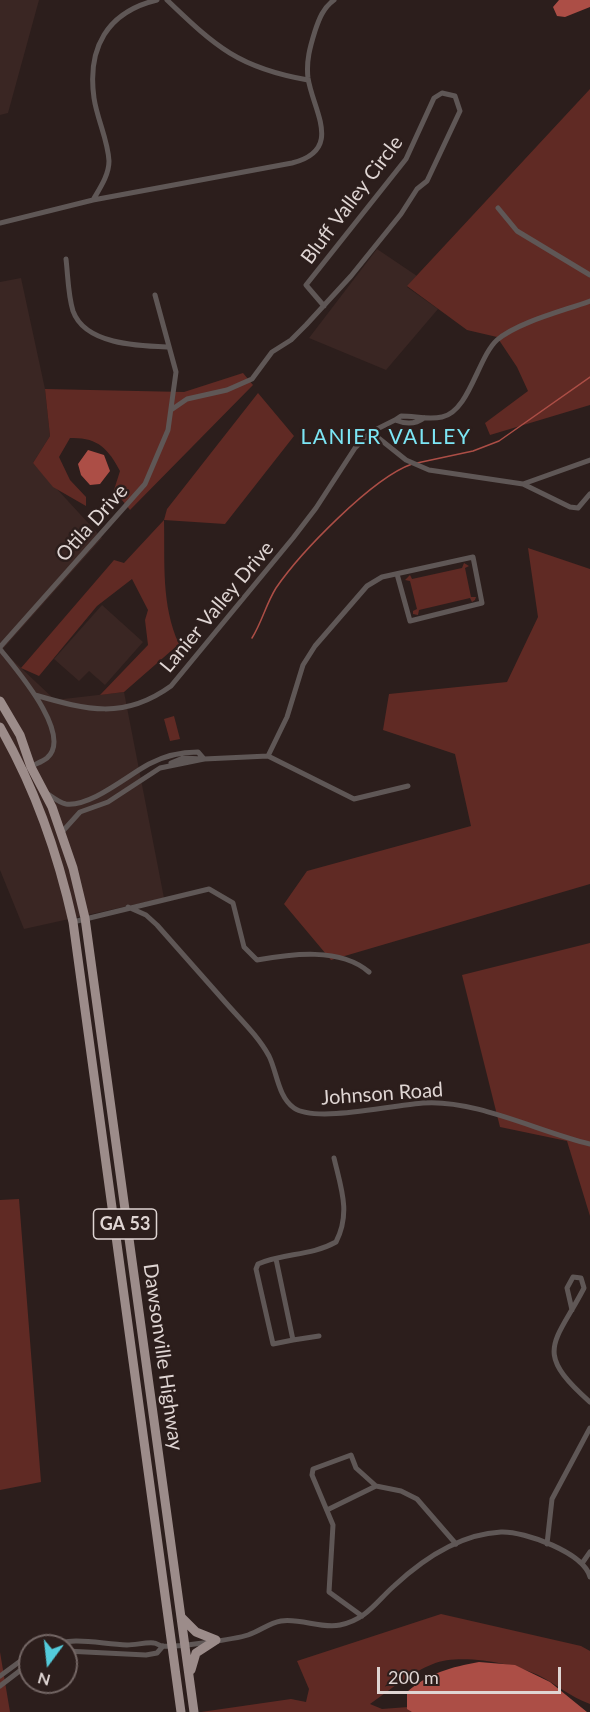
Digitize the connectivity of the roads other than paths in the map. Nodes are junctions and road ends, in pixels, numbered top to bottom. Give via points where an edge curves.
1 (157, 0) edge
2 (167, 0) edge
3 (334, 0) edge
4 (308, 80) junction
5 (93, 200) junction
6 (498, 208) dead end
7 (0, 223) edge
8 (66, 259) dead end
9 (590, 275) edge
10 (155, 295) dead end
11 (590, 301) edge
12 (324, 306) junction
13 (169, 347) junction
14 (171, 410) junction
15 (371, 432) junction
16 (590, 460) edge
17 (523, 484) junction
18 (590, 495) edge
19 (397, 574) junction
20 (0, 648) edge
21 (35, 694) junction
22 (0, 701) edge
23 (0, 727) edge
24 (268, 756) junction
25 (183, 758) junction
26 (204, 759) junction
27 (153, 762) junction
28 (27, 769) junction
29 (157, 769) junction
30 (408, 786) dead end
31 (44, 791) junction
32 (90, 797) junction
33 (94, 807) junction
34 (62, 832) junction
35 (128, 907) junction
36 (86, 918) junction
37 (73, 922) junction
38 (369, 972) dead end
39 (590, 1144) edge
40 (334, 1158) dead end
41 (276, 1259) junction
42 (572, 1310) junction
43 (140, 1316) junction
44 (126, 1318) junction
45 (319, 1336) dead end
46 (293, 1340) junction
47 (590, 1402) edge
48 (590, 1428) edge
49 (376, 1486) junction
50 (327, 1510) junction
51 (456, 1544) junction
52 (547, 1544) junction
53 (590, 1552) edge
54 (583, 1562) junction
55 (590, 1576) edge
56 (363, 1616) junction
57 (182, 1618) junction
58 (78, 1640) edge
59 (84, 1640) junction
60 (216, 1640) junction
61 (185, 1644) junction
62 (168, 1646) junction
63 (78, 1650) edge
64 (84, 1650) junction
65 (18, 1663) edge
66 (18, 1672) edge
67 (0, 1676) edge
68 (0, 1686) edge
69 (193, 1708) edge
70 (181, 1712) edge

1 - 5 street via 135,7 113,21 96,54 92,75 94,98 109,161 105,179
2 - 4 street via 216,45 242,62
3 - 4 street via 320,16 309,49
4 - 5 street via 322,130 319,145 310,156 292,163
5 - 7 street
6 - 9 street via 517,231
8 - 13 street via 78,321 116,341
10 - 13 street, Otila Drive
11 - 15 street, Lanier Valley Drive via 509,332 496,341 455,410 444,417 401,416
12 - 12 street, Bluff Valley Circle via 417,189 428,181 460,111 455,96 442,93 434,98 406,159 306,285
12 - 14 street, Bluff Valley Circle via 291,340 272,352 252,379 227,390 187,399
13 - 14 street, Otila Drive via 176,382
14 - 20 street, Otila Drive via 168,430 135,500
15 - 17 street via 406,460 429,470
15 - 21 street, Lanier Valley Drive via 346,458 293,538 171,686 154,698 113,710 92,710
16 - 17 street
17 - 18 street via 570,507 578,508
19 - 19 street via 473,557 482,603 410,621
19 - 24 street via 367,586 315,646 303,665 287,717
20 - 21 street
21 - 28 street via 54,739 47,758
22 - 28 main road, Dawsonville Highway / GA 53 via 20,735
23 - 28 main road, GA 53
24 - 26 street
24 - 30 street via 354,799
25 - 26 street
25 - 26 street via 198,752
25 - 27 street
25 - 29 street
27 - 29 street
27 - 32 street via 108,791
28 - 31 main road, Dawsonville Highway / GA 53
28 - 37 main road, Dawsonville Highway / GA 53
29 - 33 street
31 - 32 street via 64,804
31 - 34 main road, Dawsonville Highway / GA 53
32 - 33 street
33 - 34 street via 73,817
34 - 36 main road, Dawsonville Highway / GA 53
35 - 36 street
35 - 38 street via 209,889 233,903 243,947 256,960 328,955
35 - 39 street, Johnson Road via 147,915 157,925 254,1034 273,1064 286,1101 294,1109 326,1114 447,1103
36 - 37 street
36 - 43 main road, Dawsonville Highway / GA 53
37 - 44 main road, Dawsonville Highway / GA 53
40 - 41 street via 345,1209 336,1242 304,1255
41 - 46 street
41 - 46 street via 258,1264 258,1281 273,1344
42 - 42 street via 584,1288 581,1278 573,1277 567,1288
42 - 47 street via 561,1325 554,1356 560,1370
43 - 44 street
43 - 57 main road, Dawsonville Highway / GA 53
44 - 62 main road, Dawsonville Highway / GA 53
45 - 46 street
48 - 52 street via 552,1499
49 - 50 street
49 - 50 street via 356,1468 351,1455 313,1469
49 - 51 street via 417,1499
50 - 56 street via 333,1525 329,1592
51 - 52 street via 472,1536 508,1532
51 - 56 street via 405,1575
52 - 54 street
53 - 54 street
54 - 55 street
56 - 60 street via 338,1625 278,1621 248,1635
57 - 60 main road via 196,1632
57 - 61 main road, Dawsonville Highway / GA 53
58 - 59 street
59 - 62 street
59 - 64 street
60 - 61 street
60 - 69 main road via 193,1658
61 - 62 street
61 - 69 main road, Dawsonville Highway / GA 53
62 - 64 street via 146,1655
62 - 70 main road, Dawsonville Highway / GA 53
63 - 64 street
65 - 67 street
66 - 68 street

